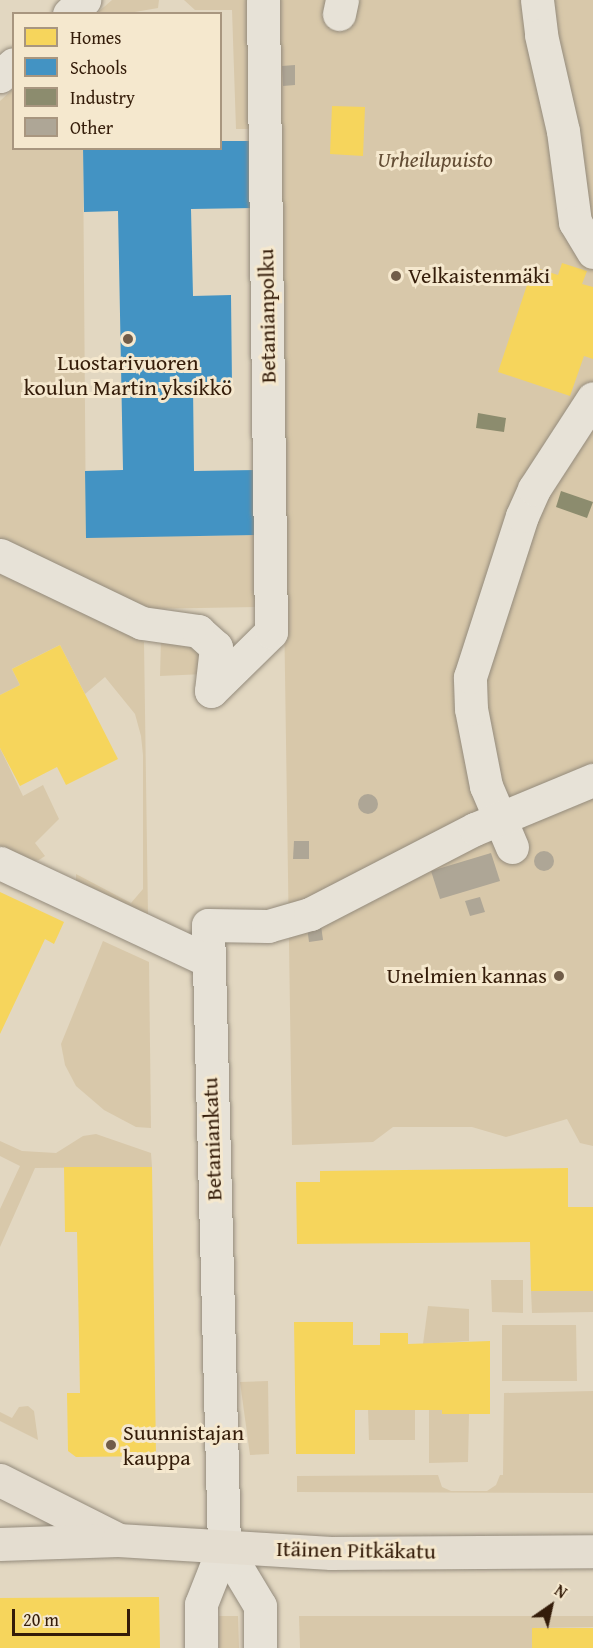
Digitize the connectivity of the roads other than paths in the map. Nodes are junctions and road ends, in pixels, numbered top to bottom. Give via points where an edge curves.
1 (84, 0) edge
2 (263, 0) edge
3 (537, 0) edge
4 (71, 12) edge
5 (12, 66) edge
6 (0, 76) edge
7 (593, 252) edge
8 (593, 398) edge
9 (0, 555) edge
10 (593, 780) edge
11 (506, 833) junction
12 (0, 863) edge
13 (207, 960) junction
14 (0, 1480) edge
15 (118, 1540) junction
16 (0, 1544) edge
17 (224, 1546) junction
18 (593, 1551) edge
19 (201, 1648) edge
20 (260, 1648) edge

1 - 4 street
2 - 9 street, Betanianpolku via 271,632 211,691 216,647 198,631 142,623
3 - 7 street via 563,131 575,222
5 - 6 street
8 - 11 street via 534,489 522,516 470,678 471,709 486,786
10 - 11 street
11 - 13 street, Betaniankatu via 409,861 310,914 268,926 208,925
12 - 13 street
13 - 17 street, Betaniankatu
14 - 15 main road, Itäinen Pitkäkatu
15 - 16 main road, Itäinen Pitkäkatu
15 - 17 main road, Itäinen Pitkäkatu
17 - 18 main road, Itäinen Pitkäkatu via 331,1553
17 - 19 street, Betaniankatu via 201,1604
17 - 20 street, Betaniankatu via 260,1606

